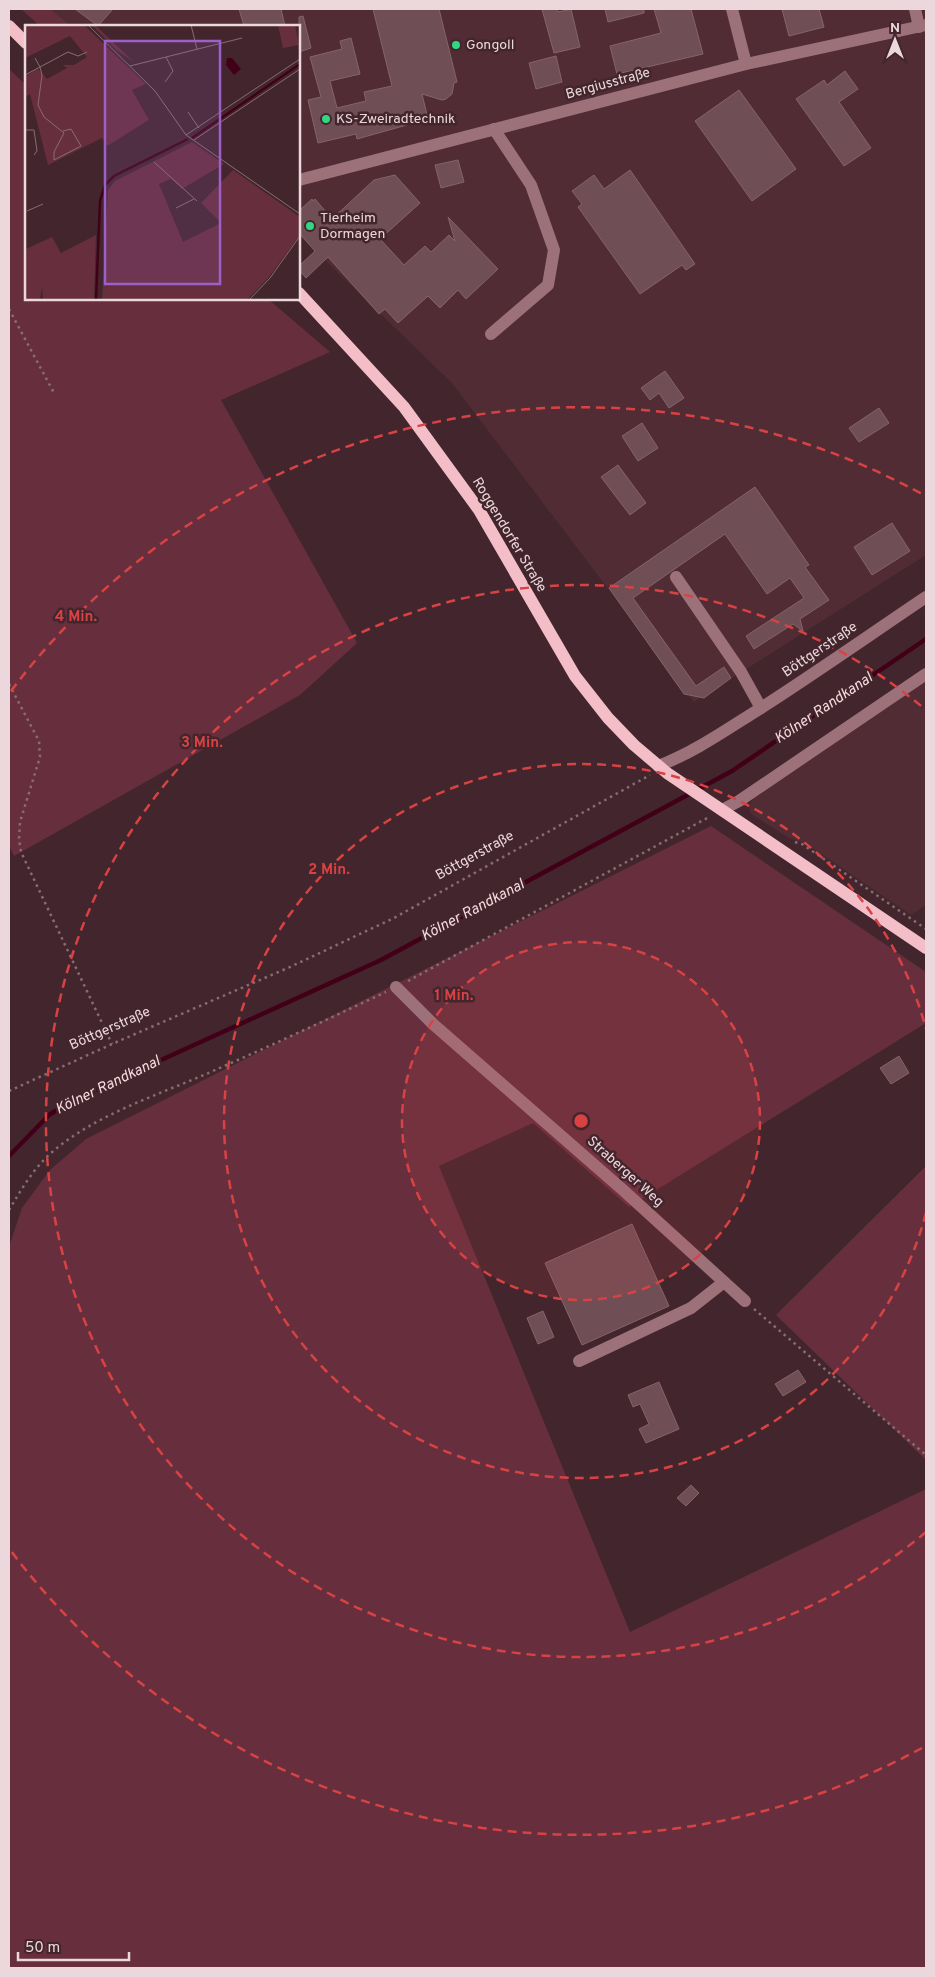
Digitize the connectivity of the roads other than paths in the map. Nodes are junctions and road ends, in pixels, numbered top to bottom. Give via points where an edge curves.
1 (732, 9) edge
2 (916, 10) edge
3 (9, 26) edge
4 (922, 26) edge
5 (25, 42) edge
6 (746, 64) junction
7 (494, 129) junction
8 (300, 180) edge
9 (300, 293) edge
10 (491, 334) dead end
11 (676, 577) dead end
12 (926, 597) edge
13 (926, 674) edge
14 (761, 708) junction
15 (662, 770) junction
16 (719, 807) junction
17 (926, 948) edge
18 (396, 987) road end
19 (724, 1282) junction
20 (745, 1301) road end
21 (579, 1361) dead end

1 - 6 street
2 - 4 street
3 - 5 main road
4 - 6 street, Bergiusstraße
6 - 7 street, Bergiusstraße
7 - 8 street, Bergiusstraße
7 - 10 street via 531,185 554,250 548,285
9 - 15 main road, Roggendorfer Straße via 404,407 480,510 575,676 608,718
11 - 14 street via 741,672
12 - 14 street, Böttgerstraße
13 - 16 street via 739,801
14 - 15 street, Böttgerstraße
15 - 16 main road
16 - 17 main road
18 - 19 street, Straberger Weg
19 - 20 street, Straberger Weg
19 - 21 street via 691,1308

